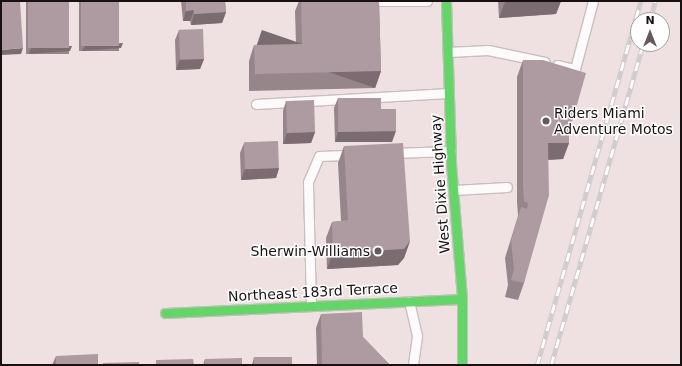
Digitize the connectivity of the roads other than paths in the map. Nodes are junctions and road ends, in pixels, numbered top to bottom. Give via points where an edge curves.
1 (357, 1) edge
2 (427, 1) edge
3 (446, 1) edge
4 (593, 1) edge
5 (448, 52) junction
6 (449, 93) junction
7 (256, 104) dead end
8 (451, 150) junction
9 (366, 154) edge
10 (382, 154) edge
11 (507, 188) dead end
12 (454, 190) junction
13 (462, 299) junction
14 (409, 301) junction
15 (311, 306) junction
16 (165, 313) dead end
17 (413, 365) edge
18 (462, 365) edge

1 - 2 lane
3 - 5 street, West Dixie Highway
4 - 5 lane via 575,69 488,50
5 - 6 street, West Dixie Highway
6 - 7 lane
6 - 8 street, West Dixie Highway
8 - 10 lane
8 - 12 street, West Dixie Highway
9 - 15 lane via 319,156 308,182
11 - 12 lane
12 - 13 street, West Dixie Highway
13 - 14 street, Northeast 183rd Terrace
13 - 18 street, West Dixie Highway
14 - 15 street, Northeast 183rd Terrace
14 - 17 lane via 417,336
15 - 16 street, Northeast 183rd Terrace

